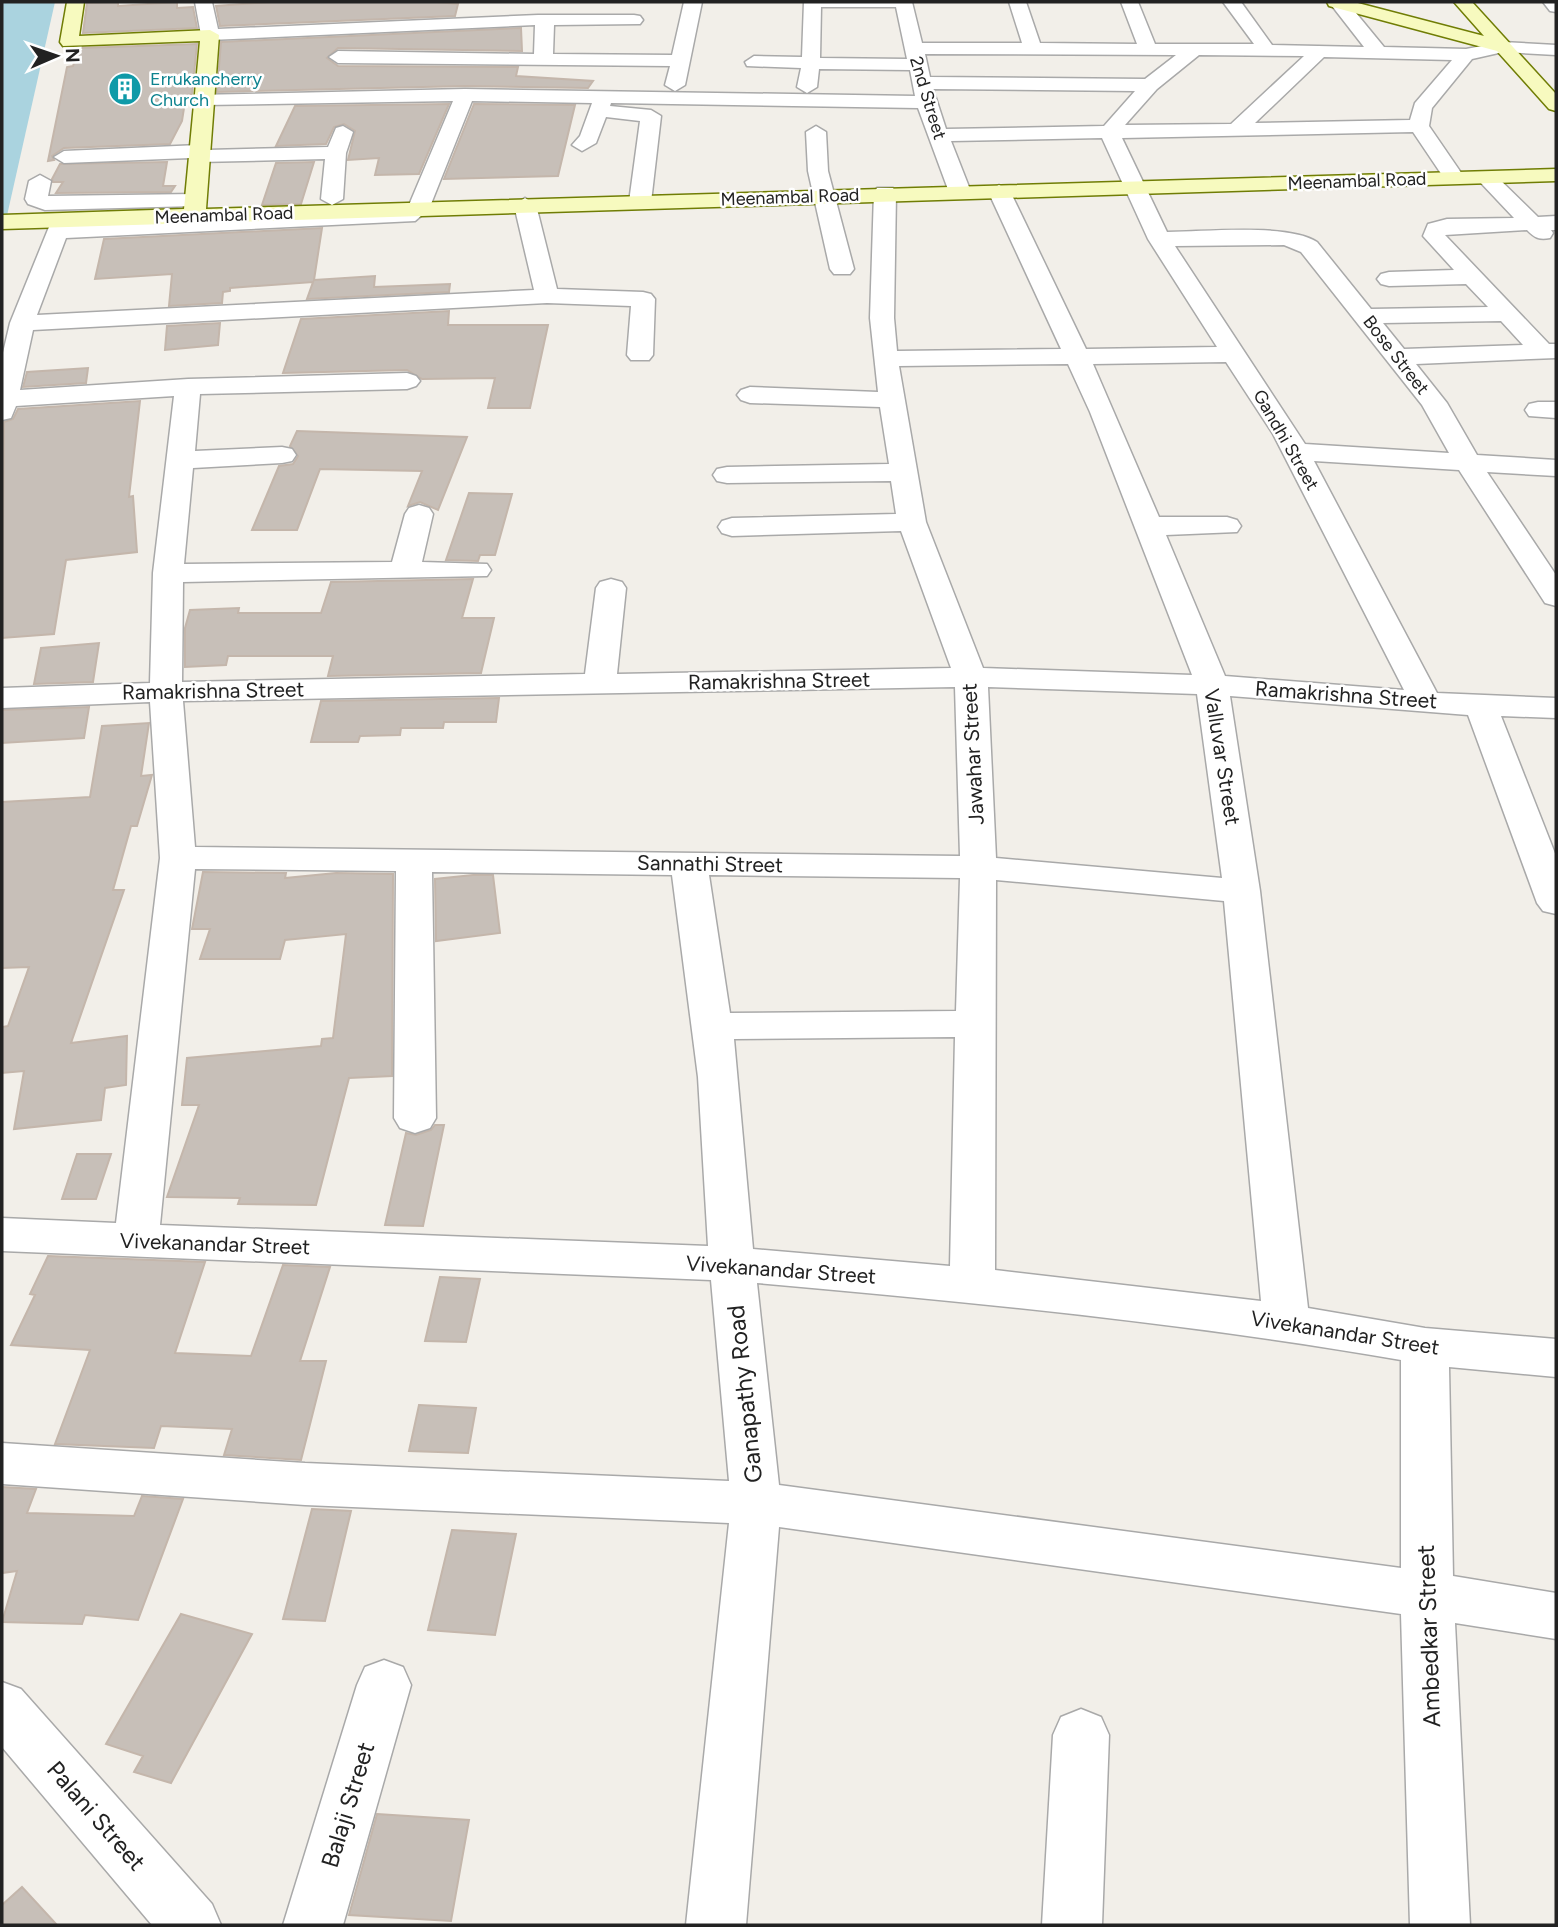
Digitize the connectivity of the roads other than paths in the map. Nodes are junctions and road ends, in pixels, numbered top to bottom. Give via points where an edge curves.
1 (75, 2) edge
2 (693, 2) edge
3 (812, 2) edge
4 (904, 2) edge
5 (1018, 2) edge
6 (1130, 2) edge
7 (1232, 2) edge
8 (1337, 2) edge
9 (1463, 2) edge
10 (1552, 2) edge
11 (208, 3) edge
12 (1556, 7) edge
13 (538, 20) junction
14 (634, 20) dead end
15 (343, 27) junction
16 (209, 34) junction
17 (1503, 47) junction
18 (1033, 49) junction
19 (1148, 49) junction
20 (1267, 50) junction
21 (1556, 50) edge
22 (1193, 51) junction
23 (1320, 51) junction
24 (1378, 52) junction
25 (1466, 55) junction
26 (543, 60) junction
27 (681, 61) junction
28 (754, 62) dead end
29 (811, 63) junction
30 (920, 74) junction
31 (330, 76) junction
32 (1150, 85) junction
33 (465, 95) junction
34 (203, 99) junction
35 (671, 99) junction
36 (805, 100) junction
37 (601, 105) junction
38 (1556, 105) edge
39 (1419, 125) junction
40 (1237, 130) junction
41 (343, 132) dead end
42 (816, 132) dead end
43 (1110, 132) junction
44 (939, 135) junction
45 (582, 145) dead end
46 (199, 153) junction
47 (336, 153) junction
48 (64, 158) dead end
49 (1556, 176) edge
50 (1454, 177) junction
51 (1487, 178) junction
52 (40, 181) dead end
53 (1133, 188) junction
54 (999, 191) junction
55 (960, 192) junction
56 (885, 193) junction
57 (827, 196) junction
58 (332, 199) junction
59 (640, 202) junction
60 (420, 204) junction
61 (525, 205) junction
62 (195, 206) junction
63 (2, 222) edge
64 (1531, 223) junction
65 (1556, 223) edge
66 (1159, 239) junction
67 (1556, 247) edge
68 (842, 269) dead end
69 (1471, 277) junction
70 (1389, 279) dead end
71 (547, 296) junction
72 (1505, 314) junction
73 (1365, 316) junction
74 (22, 323) junction
75 (1549, 351) edge
76 (1076, 354) junction
77 (1234, 354) junction
78 (640, 355) dead end
79 (1396, 357) junction
80 (886, 359) junction
81 (407, 382) dead end
82 (188, 387) junction
83 (750, 395) dead end
84 (892, 400) junction
85 (3, 406) edge
86 (1296, 452) junction
87 (282, 455) dead end
88 (180, 460) junction
89 (1469, 464) junction
90 (1556, 468) edge
91 (904, 472) junction
92 (727, 475) dead end
93 (419, 514) dead end
94 (912, 523) junction
95 (1149, 526) junction
96 (1227, 526) dead end
97 (732, 527) dead end
98 (476, 570) dead end
99 (404, 571) junction
100 (168, 573) junction
101 (611, 588) dead end
102 (1556, 597) edge
103 (971, 677) junction
104 (600, 684) junction
105 (1212, 685) junction
106 (166, 692) junction
107 (2, 698) edge
108 (1425, 700) junction
109 (1481, 706) junction
110 (1556, 709) edge
111 (178, 858) junction
112 (414, 859) junction
113 (690, 864) junction
114 (978, 867) junction
115 (1242, 891) junction
116 (1556, 904) edge
117 (974, 1024) junction
118 (712, 1027) junction
119 (415, 1118) dead end
120 (2, 1235) edge
121 (136, 1241) junction
122 (732, 1264) junction
123 (972, 1285) junction
124 (1286, 1322) junction
125 (1425, 1346) junction
126 (1556, 1358) edge
127 (2, 1464) edge
128 (756, 1503) junction
129 (1427, 1595) junction
130 (1556, 1616) edge
131 (384, 1685) dead end
132 (2, 1707) edge
133 (1081, 1735) dead end
134 (191, 1925) edge
135 (313, 1925) edge
136 (716, 1925) edge
137 (1072, 1925) edge
138 (1440, 1925) edge

1 - 16 main road via 69,42
2 - 27 street
3 - 4 street
3 - 29 street
4 - 30 street, 2nd Street
5 - 18 street
6 - 19 street
7 - 20 street
8 - 17 main road
8 - 24 street
9 - 17 main road
10 - 12 street
11 - 16 street
13 - 14 street
13 - 15 street via 366,20
13 - 26 street via 545,24
15 - 16 street
15 - 31 street
16 - 34 main road
17 - 21 street
17 - 25 street
17 - 38 main road
18 - 19 street
18 - 30 street
19 - 22 street
20 - 22 street
20 - 23 street
22 - 32 street
23 - 24 street
23 - 40 street
24 - 25 street
25 - 39 street via 1422,107
26 - 27 street
26 - 31 street
27 - 35 street
28 - 29 street
29 - 30 street
29 - 36 street
30 - 32 street
30 - 36 street
30 - 44 street, 2nd Street
31 - 33 street
31 - 34 street
32 - 43 street
33 - 37 street
33 - 60 street
34 - 46 main road
35 - 36 street
35 - 37 street
37 - 45 street via 589,139
37 - 59 street via 651,116
39 - 40 street
39 - 50 street
40 - 43 street
41 - 47 street
42 - 57 street via 818,170
43 - 44 street
43 - 53 street, Gandhi Street
44 - 55 street, 2nd Street
46 - 47 street
46 - 48 street
46 - 62 main road
47 - 58 street
49 - 51 main road, Meenambal Road
50 - 51 main road, Meenambal Road
50 - 53 main road, Meenambal Road
51 - 64 street
52 - 62 street via 36,199 45,204
53 - 54 main road, Meenambal Road
53 - 66 street, Gandhi Street
54 - 55 main road, Meenambal Road
54 - 76 street, Valluvar Street
55 - 56 main road, Meenambal Road
56 - 57 main road, Meenambal Road
56 - 80 street, Jawahar Street via 882,318
57 - 59 main road, Meenambal Road
57 - 68 street
58 - 60 street
58 - 62 street
59 - 61 main road, Meenambal Road
60 - 61 main road, Meenambal Road
60 - 62 main road, Meenambal Road
60 - 74 street via 397,219 57,232
61 - 71 street
62 - 63 main road, Meenambal Road
64 - 65 street
64 - 67 street
64 - 69 street via 1436,229 1434,236
66 - 73 street, Bose Street via 1300,241
66 - 77 street, Gandhi Street
69 - 70 street
69 - 72 street
71 - 74 street
71 - 78 street via 643,299
72 - 73 street
72 - 75 street
73 - 79 street, Bose Street
74 - 85 street
75 - 79 street
76 - 77 street
76 - 80 street
76 - 95 street, Valluvar Street
77 - 86 street, Gandhi Street
79 - 89 street, Bose Street via 1433,403
80 - 84 street, Jawahar Street
81 - 82 street
82 - 85 street
82 - 88 street
83 - 84 street
84 - 91 street, Jawahar Street
86 - 89 street
86 - 108 street, Gandhi Street
87 - 88 street
88 - 100 street
89 - 90 street
89 - 102 street, Bose Street
91 - 92 street
91 - 94 street, Jawahar Street
93 - 99 street
94 - 97 street
94 - 103 street, Jawahar Street
95 - 96 street
95 - 105 street, Valluvar Street
98 - 99 street
99 - 100 street
100 - 106 street
101 - 104 street
103 - 104 street, Ramakrishna Street
103 - 105 street, Ramakrishna Street
103 - 114 street, Jawahar Street
104 - 106 street, Ramakrishna Street
105 - 108 street, Ramakrishna Street
105 - 115 street, Valluvar Street
106 - 107 street, Ramakrishna Street
106 - 111 street
108 - 109 street, Ramakrishna Street
109 - 110 street, Ramakrishna Street
109 - 116 street
111 - 112 street, Sannathi Street
111 - 121 street
112 - 113 street, Sannathi Street
112 - 119 street
113 - 114 street, Sannathi Street
113 - 118 street, Ganapathy Road
114 - 115 street, Sannathi Street
114 - 117 street, Jawahar Street
115 - 124 street, Valluvar Street
117 - 118 street
117 - 123 street, Jawahar Street
118 - 122 street, Ganapathy Road
120 - 121 street, Vivekanandar Street
121 - 122 street, Vivekanandar Street
122 - 123 street, Vivekanandar Street
122 - 128 street, Ganapathy Road
123 - 124 street, Vivekanandar Street
124 - 125 street, Vivekanandar Street
125 - 126 street, Vivekanandar Street
125 - 129 street, Ambedkar Street
127 - 128 street via 305,1484
128 - 129 street
128 - 136 street, Ganapathy Road
129 - 130 street
129 - 138 street, Ambedkar Street
131 - 135 street, Balaji Street
132 - 134 street, Palani Street
133 - 137 street

